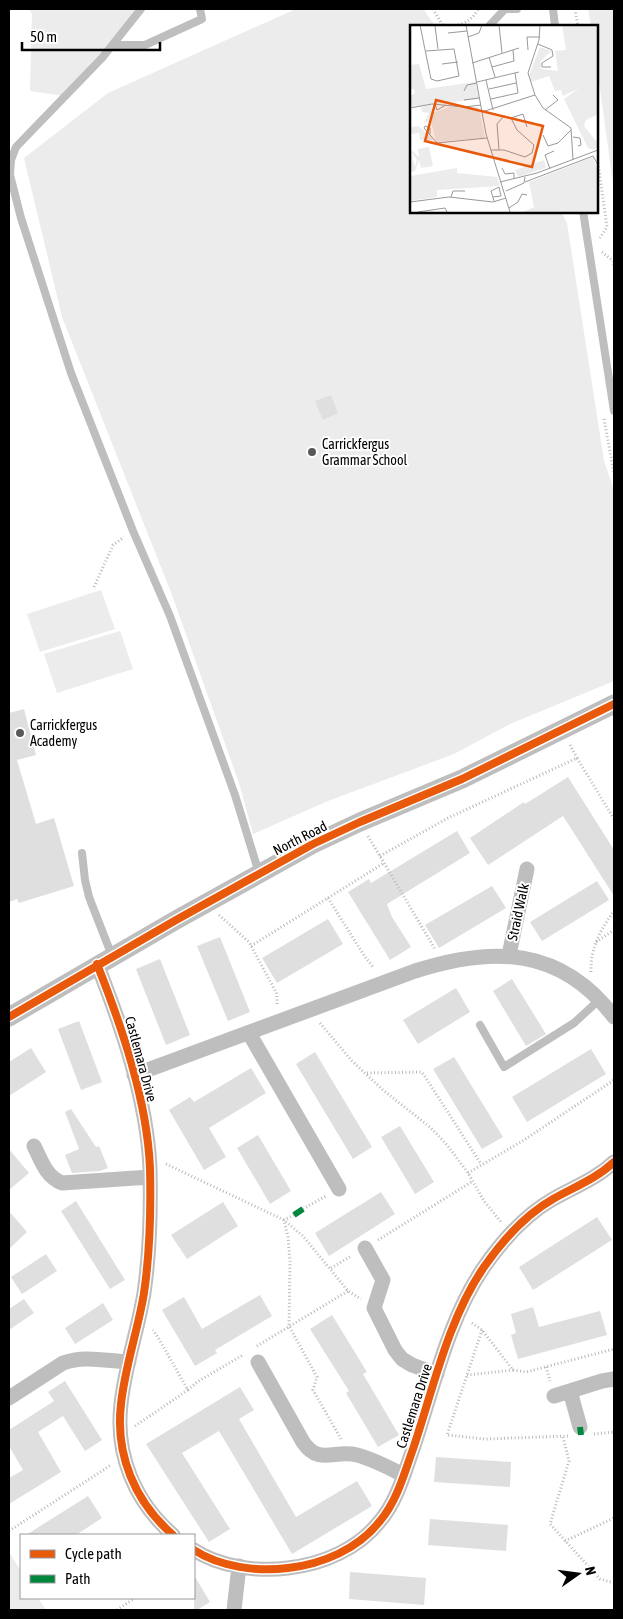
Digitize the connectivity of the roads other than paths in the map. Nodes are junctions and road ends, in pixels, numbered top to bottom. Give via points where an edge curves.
1 (141, 9) edge
2 (200, 9) edge
3 (517, 9) edge
4 (553, 9) edge
5 (489, 25) edge
6 (555, 25) edge
7 (114, 45) junction
8 (584, 212) edge
9 (614, 411) edge
10 (612, 709) edge
11 (82, 853) dead end
12 (527, 869) dead end
13 (259, 872) junction
14 (509, 955) junction
15 (105, 960) junction
16 (596, 996) junction
17 (10, 1013) edge
18 (614, 1017) edge
19 (480, 1025) dead end
20 (249, 1033) junction
21 (134, 1075) junction
22 (34, 1146) dead end
23 (614, 1162) edge
24 (150, 1177) junction
25 (339, 1188) road end
26 (365, 1248) road end
27 (254, 1353) road end
28 (129, 1362) junction
29 (437, 1374) junction
30 (614, 1379) edge
31 (570, 1391) junction
32 (554, 1396) dead end
33 (9, 1398) edge
34 (580, 1433) road end
35 (404, 1475) junction
36 (172, 1534) edge
37 (195, 1550) edge
38 (239, 1566) junction
39 (234, 1610) edge

1 - 7 lane
2 - 7 lane via 202,19 145,45
3 - 5 lane via 505,9
4 - 6 lane
7 - 13 lane via 16,147 10,175 71,373 170,616 235,795
8 - 9 lane
10 - 13 street, North Road via 360,822
11 - 15 lane via 85,880
12 - 14 street, Straid Walk
13 - 15 street, North Road
14 - 16 street, Castlemara Drive via 556,968
14 - 20 street, Castlemara Drive via 443,962
15 - 17 street, North Road
15 - 21 street, Castlemara Drive
16 - 18 street, Castlemara Drive
16 - 19 lane via 574,1023 504,1067
20 - 21 street, Castlemara Drive
20 - 25 street
21 - 24 street, Castlemara Drive via 143,1115
22 - 24 street via 49,1174 62,1183
23 - 29 street, Castlemara Drive via 596,1177 544,1205 510,1233 475,1282 458,1314
24 - 28 street, Castlemara Drive via 147,1259 140,1314
26 - 29 street via 383,1280 374,1308 395,1350 412,1365
27 - 35 street via 309,1450 322,1456 361,1456
28 - 33 street via 72,1360
28 - 36 street, Castlemara Drive via 121,1404 124,1457 142,1500
29 - 35 street, Castlemara Drive
30 - 31 street
31 - 32 street
31 - 34 street
35 - 38 street, Castlemara Drive via 380,1522 340,1553 318,1562 280,1569
37 - 38 street, Castlemara Drive via 214,1560
38 - 39 street

